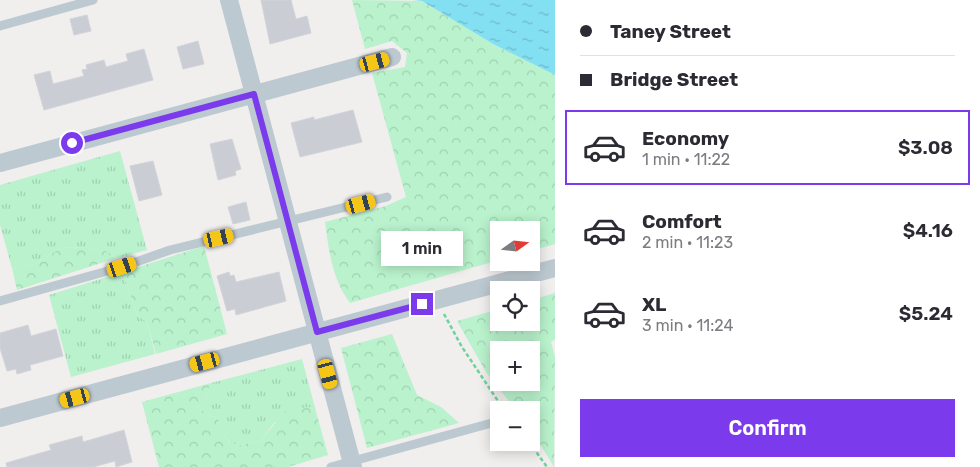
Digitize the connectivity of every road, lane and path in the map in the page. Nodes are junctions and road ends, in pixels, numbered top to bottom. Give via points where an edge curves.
1 (93, 0) edge
2 (228, 0) edge
3 (0, 26) edge
4 (392, 57) dead end
5 (254, 94) junction
6 (0, 163) edge
7 (387, 197) dead end
8 (288, 222) junction
9 (555, 268) edge
10 (0, 301) edge
11 (442, 310) dead end
12 (317, 332) junction
13 (498, 401) edge
14 (0, 418) edge
15 (490, 424) edge
16 (535, 451) edge
17 (352, 464) edge
18 (331, 467) edge
19 (547, 467) edge

1 - 3 lane
2 - 5 street
4 - 5 street
5 - 6 street
5 - 8 street
7 - 8 lane
8 - 10 lane via 170,250
8 - 12 street
9 - 12 street
11 - 13 path
12 - 14 street
12 - 17 street
15 - 17 lane
16 - 19 path
17 - 18 lane

